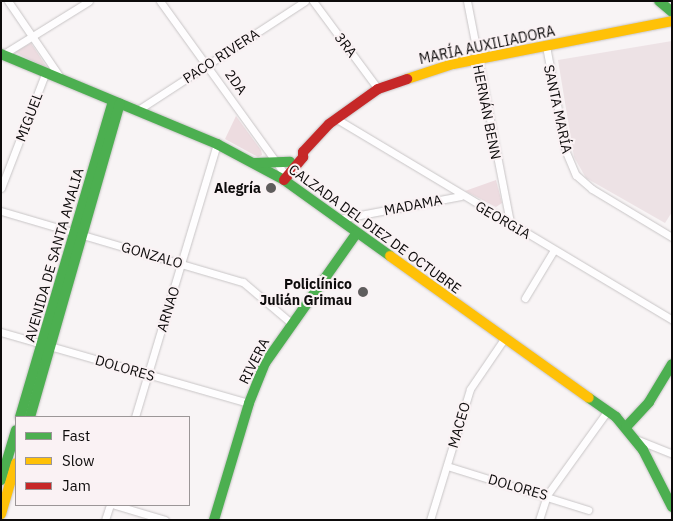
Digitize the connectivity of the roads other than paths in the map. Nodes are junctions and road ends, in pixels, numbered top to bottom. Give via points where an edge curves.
1 (8, 1) edge
2 (89, 1) edge
3 (160, 1) edge
4 (305, 1) edge
5 (313, 1) edge
6 (467, 1) edge
7 (659, 1) edge
8 (672, 12) edge
9 (672, 21) edge
10 (34, 36) junction
11 (546, 46) junction
12 (2, 54) edge
13 (477, 59) junction
14 (207, 64) junction
15 (45, 74) junction
16 (62, 81) junction
17 (378, 89) junction
18 (117, 103) junction
19 (138, 110) junction
20 (336, 118) junction
21 (217, 144) junction
22 (303, 152) junction
23 (282, 174) junction
24 (1, 188) edge
25 (462, 196) junction
26 (1, 211) edge
27 (336, 220) junction
28 (510, 222) junction
29 (80, 234) junction
30 (356, 234) junction
31 (672, 237) edge
32 (554, 250) junction
33 (182, 263) junction
34 (525, 298) dead end
35 (672, 320) edge
36 (291, 323) junction
37 (1, 332) edge
38 (504, 339) junction
39 (46, 345) junction
40 (672, 364) edge
41 (148, 375) junction
42 (249, 403) junction
43 (608, 410) junction
44 (20, 416) edge
45 (30, 416) edge
46 (135, 416) edge
47 (626, 427) junction
48 (15, 436) edge
49 (636, 439) junction
50 (672, 454) edge
51 (447, 466) junction
52 (10, 468) edge
53 (1, 480) edge
54 (548, 496) junction
55 (110, 506) edge
56 (118, 506) edge
57 (672, 507) edge
58 (588, 510) dead end
59 (1, 514) edge
60 (105, 520) edge
61 (165, 520) edge
62 (214, 520) edge
63 (430, 520) edge
64 (540, 520) edge

1 - 10 street
2 - 10 street
3 - 14 street, 2DA
4 - 14 street, PACO RIVERA
5 - 17 street, 3RA
6 - 13 street, HERNÁN BENN
7 - 8 street
9 - 11 street, MARÍA AUXILIADORA
10 - 12 street
10 - 16 street
11 - 13 street, MARÍA AUXILIADORA
11 - 31 street, SANTA MARÍA via 566,152 576,175 592,189
12 - 15 street, CALZADA DEL DIEZ DE OCTUBRE
13 - 17 street, MARÍA AUXILIADORA via 425,71
13 - 28 street, HERNÁN BENN
14 - 19 street, PACO RIVERA
14 - 23 street, 2DA
15 - 16 street, CALZADA DEL DIEZ DE OCTUBRE
15 - 24 street, MIGUEL
16 - 18 street, CALZADA DEL DIEZ DE OCTUBRE
17 - 20 street, MARÍA AUXILIADORA
18 - 19 street, CALZADA DEL DIEZ DE OCTUBRE
18 - 29 street, AVENIDA DE SANTA AMALIA
19 - 21 street, CALZADA DEL DIEZ DE OCTUBRE
20 - 22 street, MARÍA AUXILIADORA
20 - 25 street, GEORGIA
21 - 23 street, CALZADA DEL DIEZ DE OCTUBRE
21 - 33 street, ARNAO
22 - 23 street, MARÍA AUXILIADORA via 303,157
22 - 23 street, MARÍA AUXILIADORA via 298,152
23 - 27 street, CALZADA DEL DIEZ DE OCTUBRE
25 - 27 street, MADAMA
25 - 28 street, GEORGIA
26 - 29 street, GONZALO
27 - 30 street, CALZADA DEL DIEZ DE OCTUBRE
28 - 32 street, GEORGIA
29 - 33 street, GONZALO
29 - 39 street, AVENIDA DE SANTA AMALIA
30 - 36 street, RIVERA
30 - 38 street, CALZADA DEL DIEZ DE OCTUBRE
32 - 34 street
32 - 35 street, GEORGIA
33 - 36 street, GONZALO via 243,282
33 - 41 street, ARNAO
36 - 42 street, RIVERA via 265,363
37 - 39 street, DOLORES
38 - 43 street, CALZADA DEL DIEZ DE OCTUBRE
38 - 51 street, MACEO via 474,380
39 - 41 street, DOLORES
39 - 44 street, AVENIDA DE SANTA AMALIA
39 - 45 street, AVENIDA DE SANTA AMALIA
40 - 47 street via 650,402
41 - 42 street, DOLORES
41 - 46 street, ARNAO
42 - 62 street, RIVERA
43 - 47 street, CALZADA DEL DIEZ DE OCTUBRE
43 - 54 street
47 - 49 street, CALZADA DEL DIEZ DE OCTUBRE
48 - 52 street
49 - 50 street
49 - 57 street, CALZADA DEL DIEZ DE OCTUBRE
51 - 54 street, DOLORES
51 - 63 street, MACEO
52 - 53 street
52 - 59 street
54 - 58 street, DOLORES
54 - 64 street
55 - 60 street
56 - 61 street

